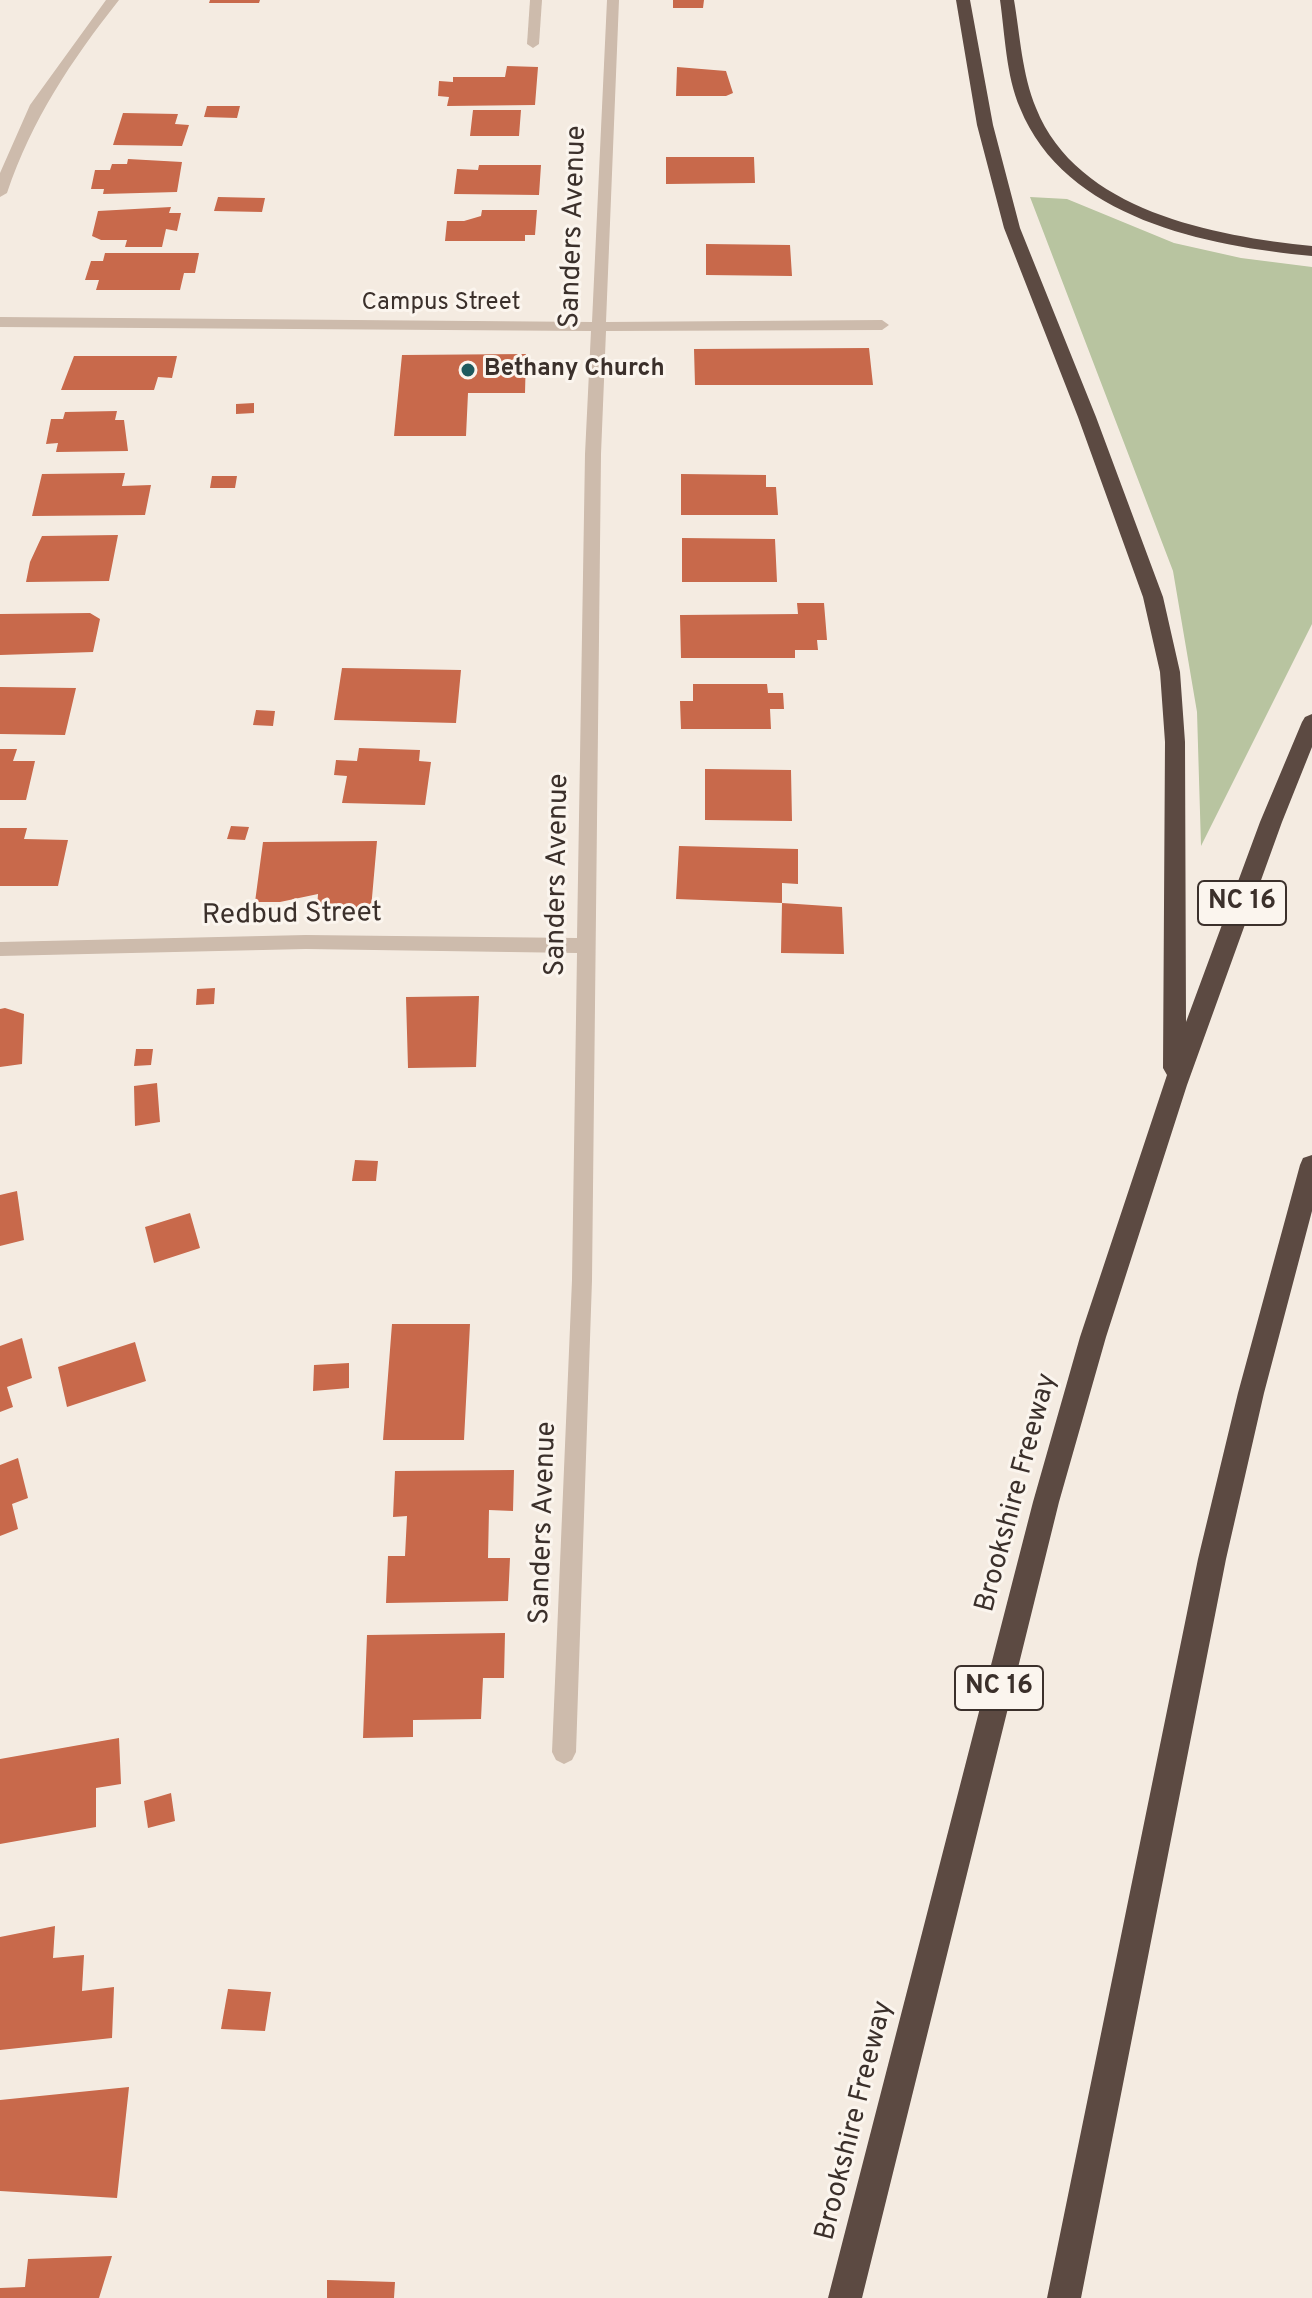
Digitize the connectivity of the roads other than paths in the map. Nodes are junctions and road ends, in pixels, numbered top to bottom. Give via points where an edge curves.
1 (113, 0) edge
2 (536, 0) edge
3 (613, 0) edge
4 (963, 0) edge
5 (1007, 0) edge
6 (533, 44) dead end
7 (0, 193) edge
8 (1312, 251) edge
9 (0, 322) edge
10 (882, 325) dead end
11 (599, 326) junction
12 (1312, 722) edge
13 (585, 946) junction
14 (0, 949) edge
15 (1175, 1085) junction
16 (1312, 1165) edge
17 (564, 1752) dead end
18 (845, 2298) edge
19 (1064, 2298) edge

1 - 7 street via 37,105
2 - 6 street
3 - 11 street, Sanders Avenue
4 - 15 highway via 985,125 1012,228 1153,597 1170,672 1175,742
5 - 8 highway via 1028,110 1044,139 1070,168 1106,194 1174,226 1227,240
9 - 11 street, Campus Street
10 - 11 street, Campus Street
11 - 13 street, Sanders Avenue
12 - 15 highway, Brookshire Freeway / NC 16
13 - 14 street, Redbud Street via 306,942
13 - 17 street, Sanders Avenue via 582,1280
15 - 18 highway, Brookshire Freeway / NC 16 via 1046,1502
16 - 19 highway via 1212,1559

